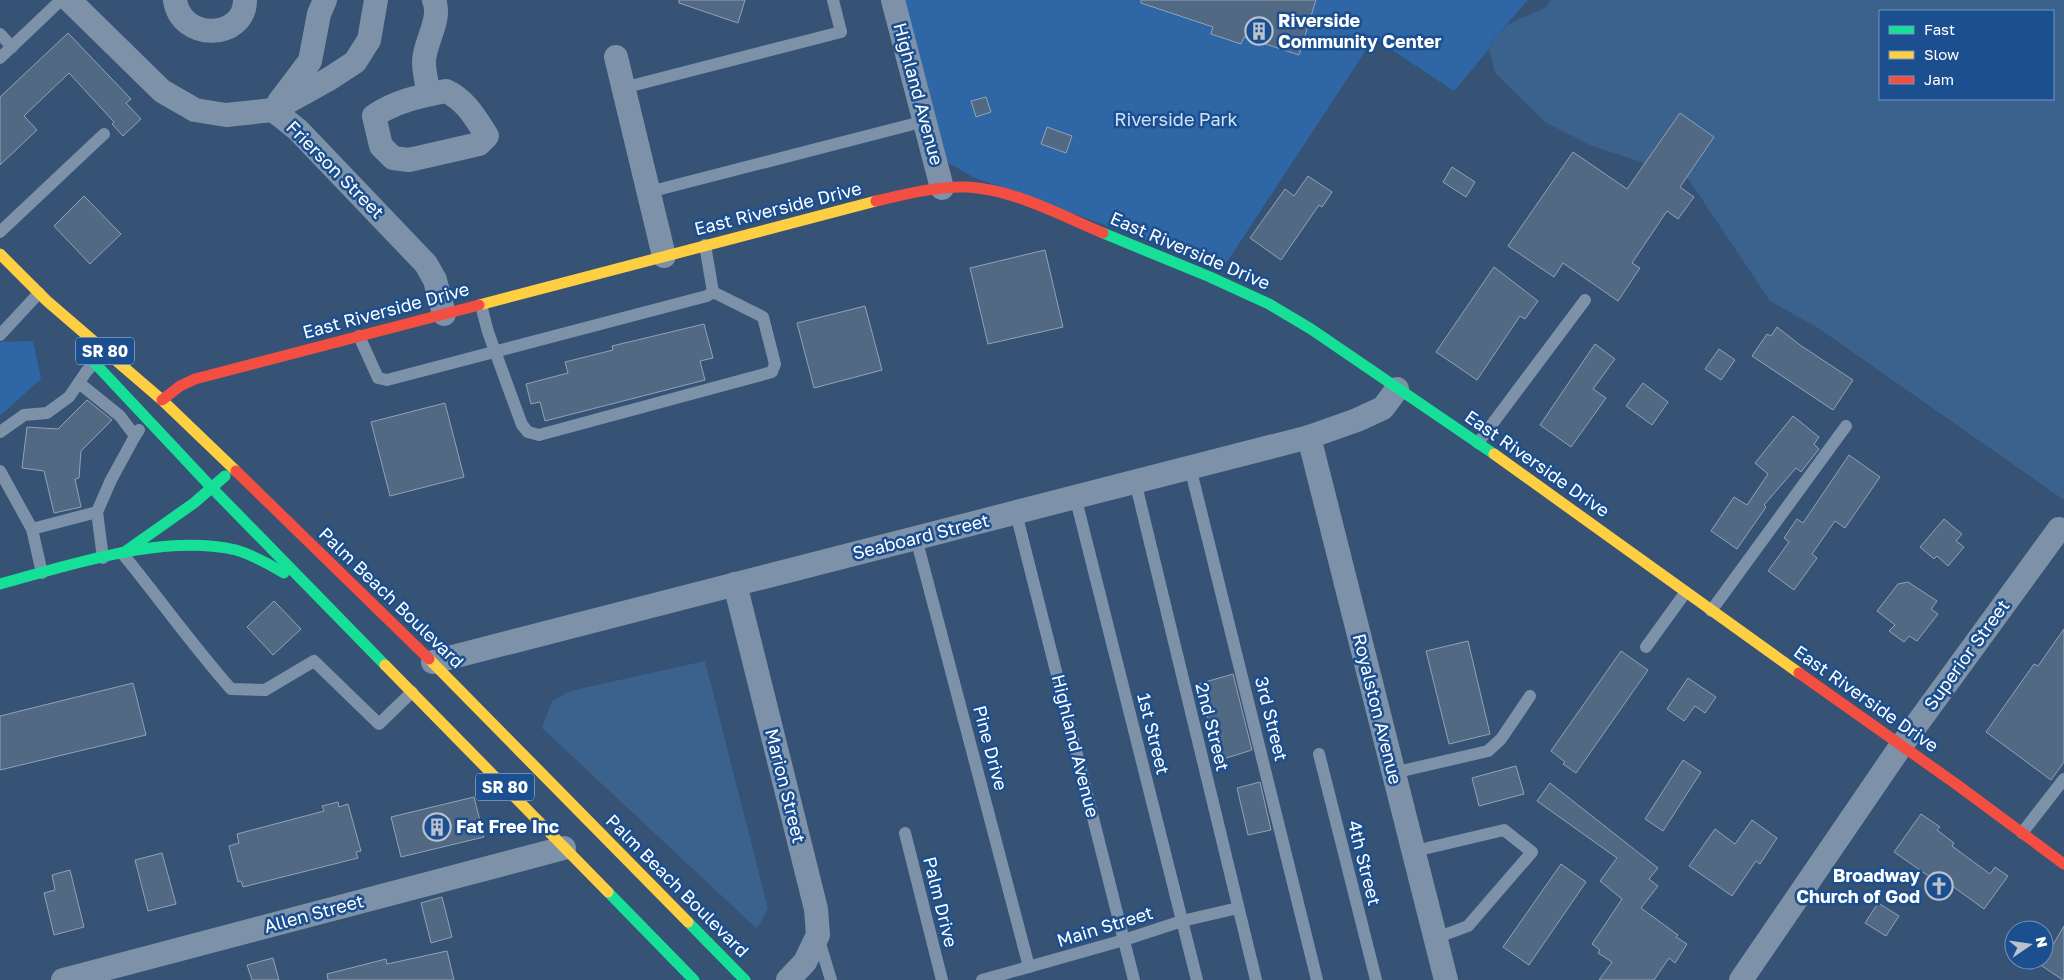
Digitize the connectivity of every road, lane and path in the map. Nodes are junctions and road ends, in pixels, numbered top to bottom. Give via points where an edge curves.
1 (62, 0) edge
2 (69, 0) edge
3 (175, 0) edge
4 (245, 0) edge
5 (325, 0) edge
6 (376, 0) edge
7 (434, 0) edge
8 (834, 0) edge
9 (893, 0) edge
10 (0, 34) edge
11 (12, 47) junction
12 (616, 57) dead end
13 (0, 58) edge
14 (623, 88) junction
15 (429, 94) dead end
16 (273, 110) junction
17 (925, 121) junction
18 (104, 134) dead end
19 (942, 188) junction
20 (648, 192) junction
21 (0, 232) edge
22 (705, 245) junction
23 (0, 254) edge
24 (664, 256) junction
25 (713, 292) junction
26 (43, 297) junction
27 (1585, 300) dead end
28 (481, 304) junction
29 (444, 314) junction
30 (0, 335) edge
31 (359, 336) junction
32 (73, 339) dead end
33 (84, 352) dead end
34 (496, 352) junction
35 (94, 363) junction
36 (79, 383) junction
37 (1397, 389) junction
38 (162, 400) junction
39 (148, 419) junction
40 (1846, 426) dead end
41 (0, 432) edge
42 (135, 436) junction
43 (1309, 437) junction
44 (1478, 443) junction
45 (1190, 467) junction
46 (232, 469) junction
47 (0, 471) edge
48 (1135, 481) junction
49 (211, 487) junction
50 (1075, 496) junction
51 (97, 512) junction
52 (1016, 513) junction
53 (32, 529) junction
54 (2059, 529) dead end
55 (916, 538) junction
56 (122, 553) junction
57 (103, 558) junction
58 (42, 573) junction
59 (0, 584) edge
60 (734, 584) junction
61 (1685, 593) junction
62 (319, 596) junction
63 (1711, 611) junction
64 (1646, 647) dead end
65 (433, 662) junction
66 (412, 692) junction
67 (1530, 696) dead end
68 (1900, 746) junction
69 (1319, 754) dead end
70 (1393, 773) junction
71 (2064, 779) edge
72 (905, 833) dead end
73 (2022, 833) junction
74 (574, 847) junction
75 (1415, 851) junction
76 (606, 857) dead end
77 (2064, 864) edge
78 (639, 873) junction
79 (1238, 908) junction
80 (1182, 921) junction
81 (818, 935) junction
82 (1436, 938) junction
83 (1124, 940) junction
84 (1029, 967) junction
85 (63, 980) edge
86 (694, 980) edge
87 (745, 980) edge
88 (788, 980) edge
89 (831, 980) edge
90 (942, 980) edge
91 (982, 980) edge
92 (1134, 980) edge
93 (1197, 980) edge
94 (1256, 980) edge
95 (1317, 980) edge
96 (1376, 980) edge
97 (1446, 980) edge
98 (1740, 980) edge

1 - 11 lane
2 - 16 street, Frierson Street via 162,92 195,110 226,115
3 - 4 street via 181,16 189,25 213,32 232,24 240,15
5 - 16 street via 310,61
6 - 16 street via 369,40 354,62
7 - 15 street via 435,25 426,43 424,62
8 - 14 lane via 841,32
9 - 17 street, Highland Avenue
10 - 11 lane
11 - 13 lane
12 - 14 street
14 - 20 street
16 - 29 street, Frierson Street via 298,130 426,264 435,280
17 - 19 street, Highland Avenue
17 - 20 lane
18 - 21 lane
19 - 22 main road, East Riverside Drive
19 - 37 main road, East Riverside Drive via 965,187 1013,196 1210,277 1270,304 1312,329
20 - 24 street
22 - 24 main road, East Riverside Drive
22 - 25 lane
23 - 26 main road, Palm Beach Boulevard / SR 80
24 - 28 main road, East Riverside Drive
25 - 34 lane
25 - 34 lane via 763,317 775,364 772,372 538,435 528,432 522,425
26 - 30 lane
26 - 32 main road
26 - 38 main road, Palm Beach Boulevard / SR 80
27 - 44 lane
28 - 29 main road, East Riverside Drive
28 - 34 lane
29 - 31 main road, East Riverside Drive
31 - 34 lane via 378,378 387,380
31 - 38 main road, East Riverside Drive via 195,379
33 - 35 main road
35 - 36 lane
35 - 39 main road
36 - 41 lane via 69,397 47,413 24,415
36 - 42 lane via 120,416
37 - 43 street, Seaboard Street via 1383,408
37 - 44 main road, East Riverside Drive
38 - 46 main road, Palm Beach Boulevard / SR 80
39 - 42 lane
39 - 49 main road
40 - 63 lane
42 - 51 lane
43 - 45 street, Seaboard Street
43 - 70 street, Royalston Avenue
44 - 61 main road, East Riverside Drive
45 - 48 street, Seaboard Street
45 - 95 lane, 3rd Street
46 - 49 main road
46 - 65 main road, Palm Beach Boulevard / SR 80
47 - 53 lane
48 - 50 street, Seaboard Street
48 - 79 lane, 2nd Street
49 - 56 main road via 170,521
49 - 62 main road
50 - 52 street, Seaboard Street
50 - 80 lane, 1st Street
51 - 53 lane
51 - 57 lane
52 - 55 street, Seaboard Street
52 - 83 lane, Highland Avenue
53 - 58 lane
54 - 68 street, Superior Street
55 - 60 street, Seaboard Street
55 - 84 lane, Pine Drive
56 - 57 main road, SR 80
56 - 62 main road, SR 80 via 175,547 230,549 271,565
56 - 66 lane via 197,651 230,688 265,690 314,661 379,724
57 - 58 main road, SR 80
58 - 59 main road, SR 80
60 - 65 street, Seaboard Street
60 - 81 street, Marion Street via 816,909
61 - 63 main road, East Riverside Drive
61 - 64 lane
62 - 66 main road, SR 80
63 - 68 main road, East Riverside Drive
65 - 78 main road, Palm Beach Boulevard / SR 80
66 - 74 main road, SR 80
67 - 70 lane via 1501,739 1488,751
68 - 73 main road, East Riverside Drive
68 - 98 street, Superior Street
69 - 96 lane, 4th Street
70 - 75 street, Royalston Avenue
71 - 73 lane
72 - 90 lane, Palm Drive
73 - 77 main road, East Riverside Drive
74 - 85 street, Allen Street
74 - 86 main road, SR 80
75 - 82 street, Royalston Avenue
75 - 82 lane via 1504,830 1532,852 1468,926
76 - 78 main road
78 - 87 main road, Palm Beach Boulevard / SR 80
79 - 80 lane, Main Street
79 - 94 lane, 2nd Street
80 - 83 lane, Main Street
80 - 93 lane, 1st Street
81 - 88 street via 805,962
81 - 89 lane
82 - 97 street, Royalston Avenue
83 - 84 lane, Main Street
83 - 92 lane, Highland Avenue
84 - 91 lane, Main Street

